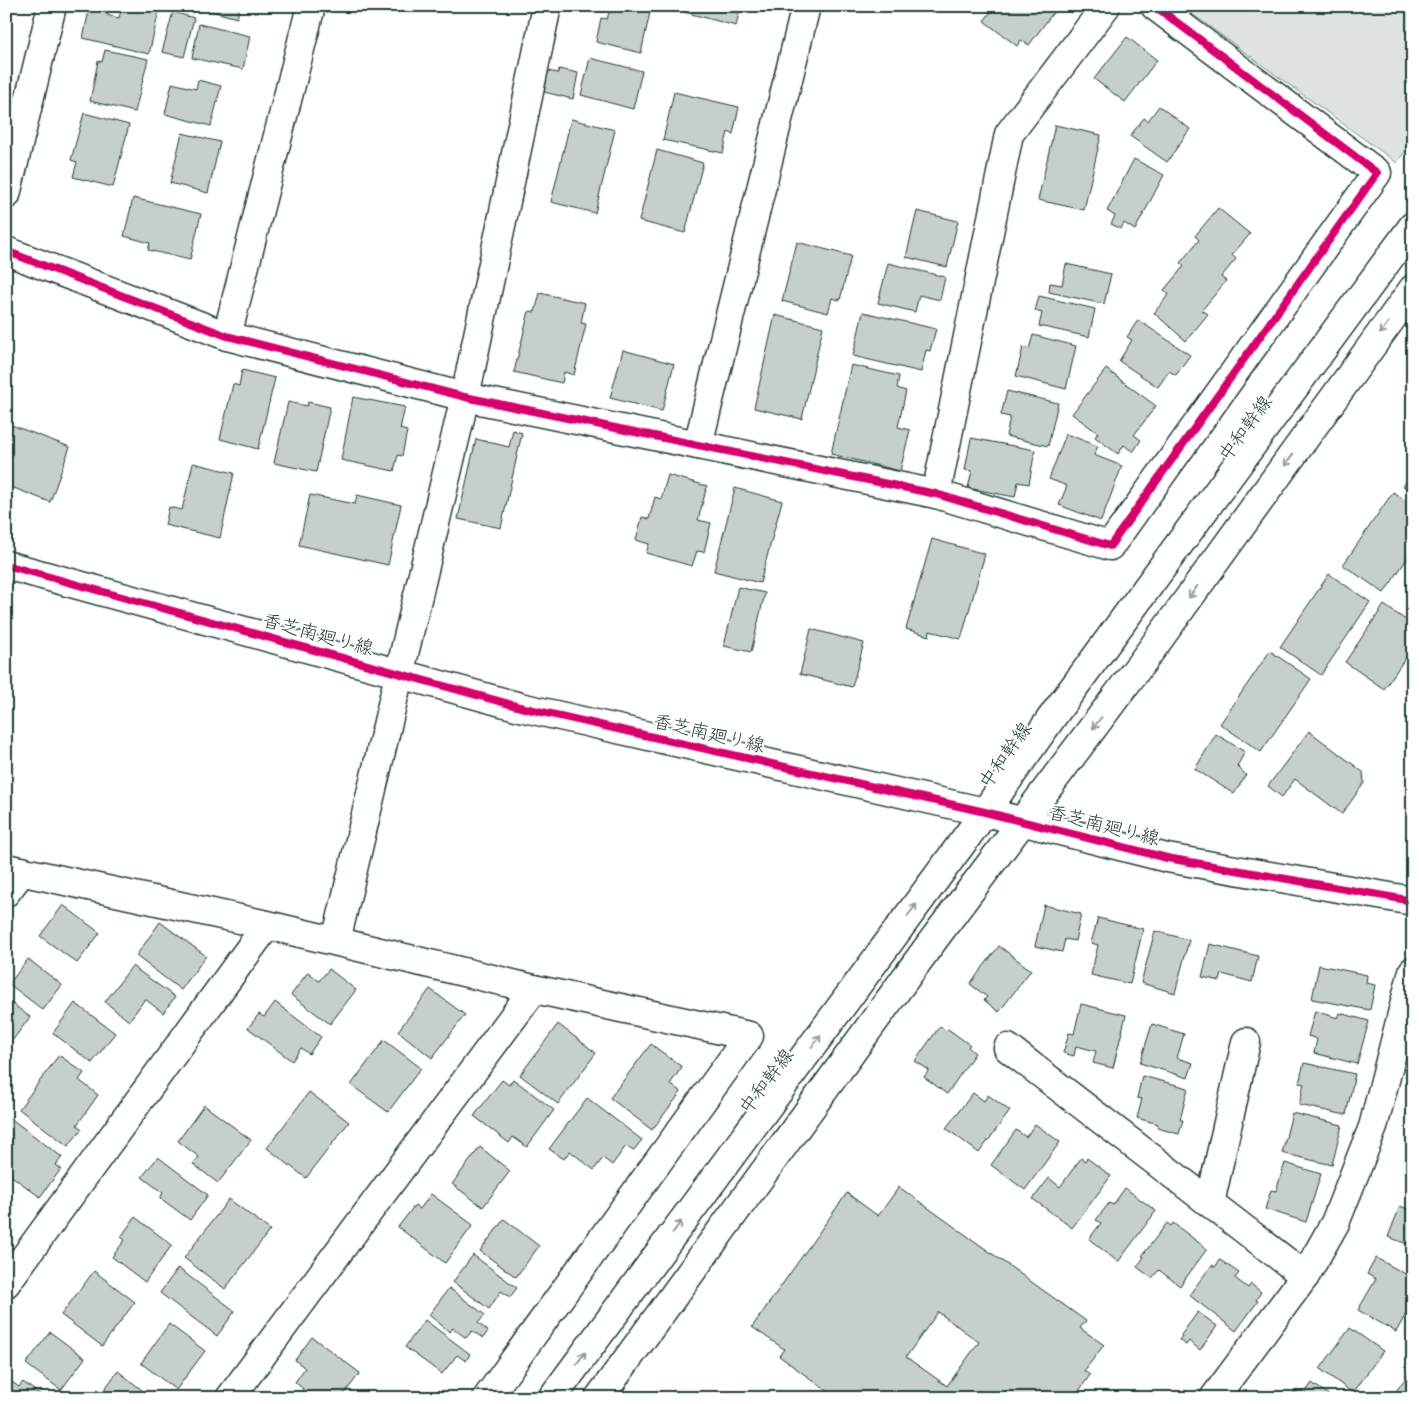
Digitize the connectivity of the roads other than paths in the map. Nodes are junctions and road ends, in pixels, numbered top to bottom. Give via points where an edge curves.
1 (52, 6) edge
2 (311, 6) edge
3 (547, 6) edge
4 (806, 6) edge
5 (1106, 6) edge
6 (1156, 6) edge
7 (6, 195) edge
8 (1413, 226) edge
9 (6, 251) edge
10 (1413, 289) edge
11 (227, 336) junction
12 (464, 397) junction
13 (698, 445) junction
14 (936, 494) junction
15 (6, 565) edge
16 (400, 674) junction
17 (985, 812) junction
18 (1024, 822) junction
19 (11, 877) edge
20 (1413, 901) edge
21 (266, 925) junction
22 (336, 941) junction
23 (1413, 971) edge
24 (534, 989) junction
25 (1246, 1042) dead end
26 (1008, 1048) dead end
27 (1210, 1203) junction
28 (1305, 1276) junction
29 (6, 1283) edge
30 (230, 1398) edge
31 (487, 1398) edge
32 (552, 1398) edge
33 (599, 1398) edge
34 (1214, 1398) edge

1 - 7 street
2 - 11 street
3 - 12 street
4 - 13 street
5 - 14 street via 1009,134
6 - 14 street via 1377,173 1110,546
8 - 17 street, 中和幹線 via 1054,713
9 - 11 street
10 -> 18 street
11 - 12 street
12 - 13 street
12 - 16 street
13 - 14 street
15 - 16 street, 香芝南廻り線
16 - 17 street, 香芝南廻り線 via 520,707
16 - 22 street
17 - 18 street, 香芝南廻り線
32 -> 17 street, 中和幹線
18 - 20 street, 香芝南廻り線 via 1167,858
18 - 33 street via 922,955
19 - 21 street
21 - 22 street
21 - 29 street
22 - 24 street
23 - 28 street via 1373,1127 1335,1224
24 - 30 street
24 - 31 street via 749,1036
25 - 27 street
26 - 27 street
27 - 28 street
28 - 34 street

